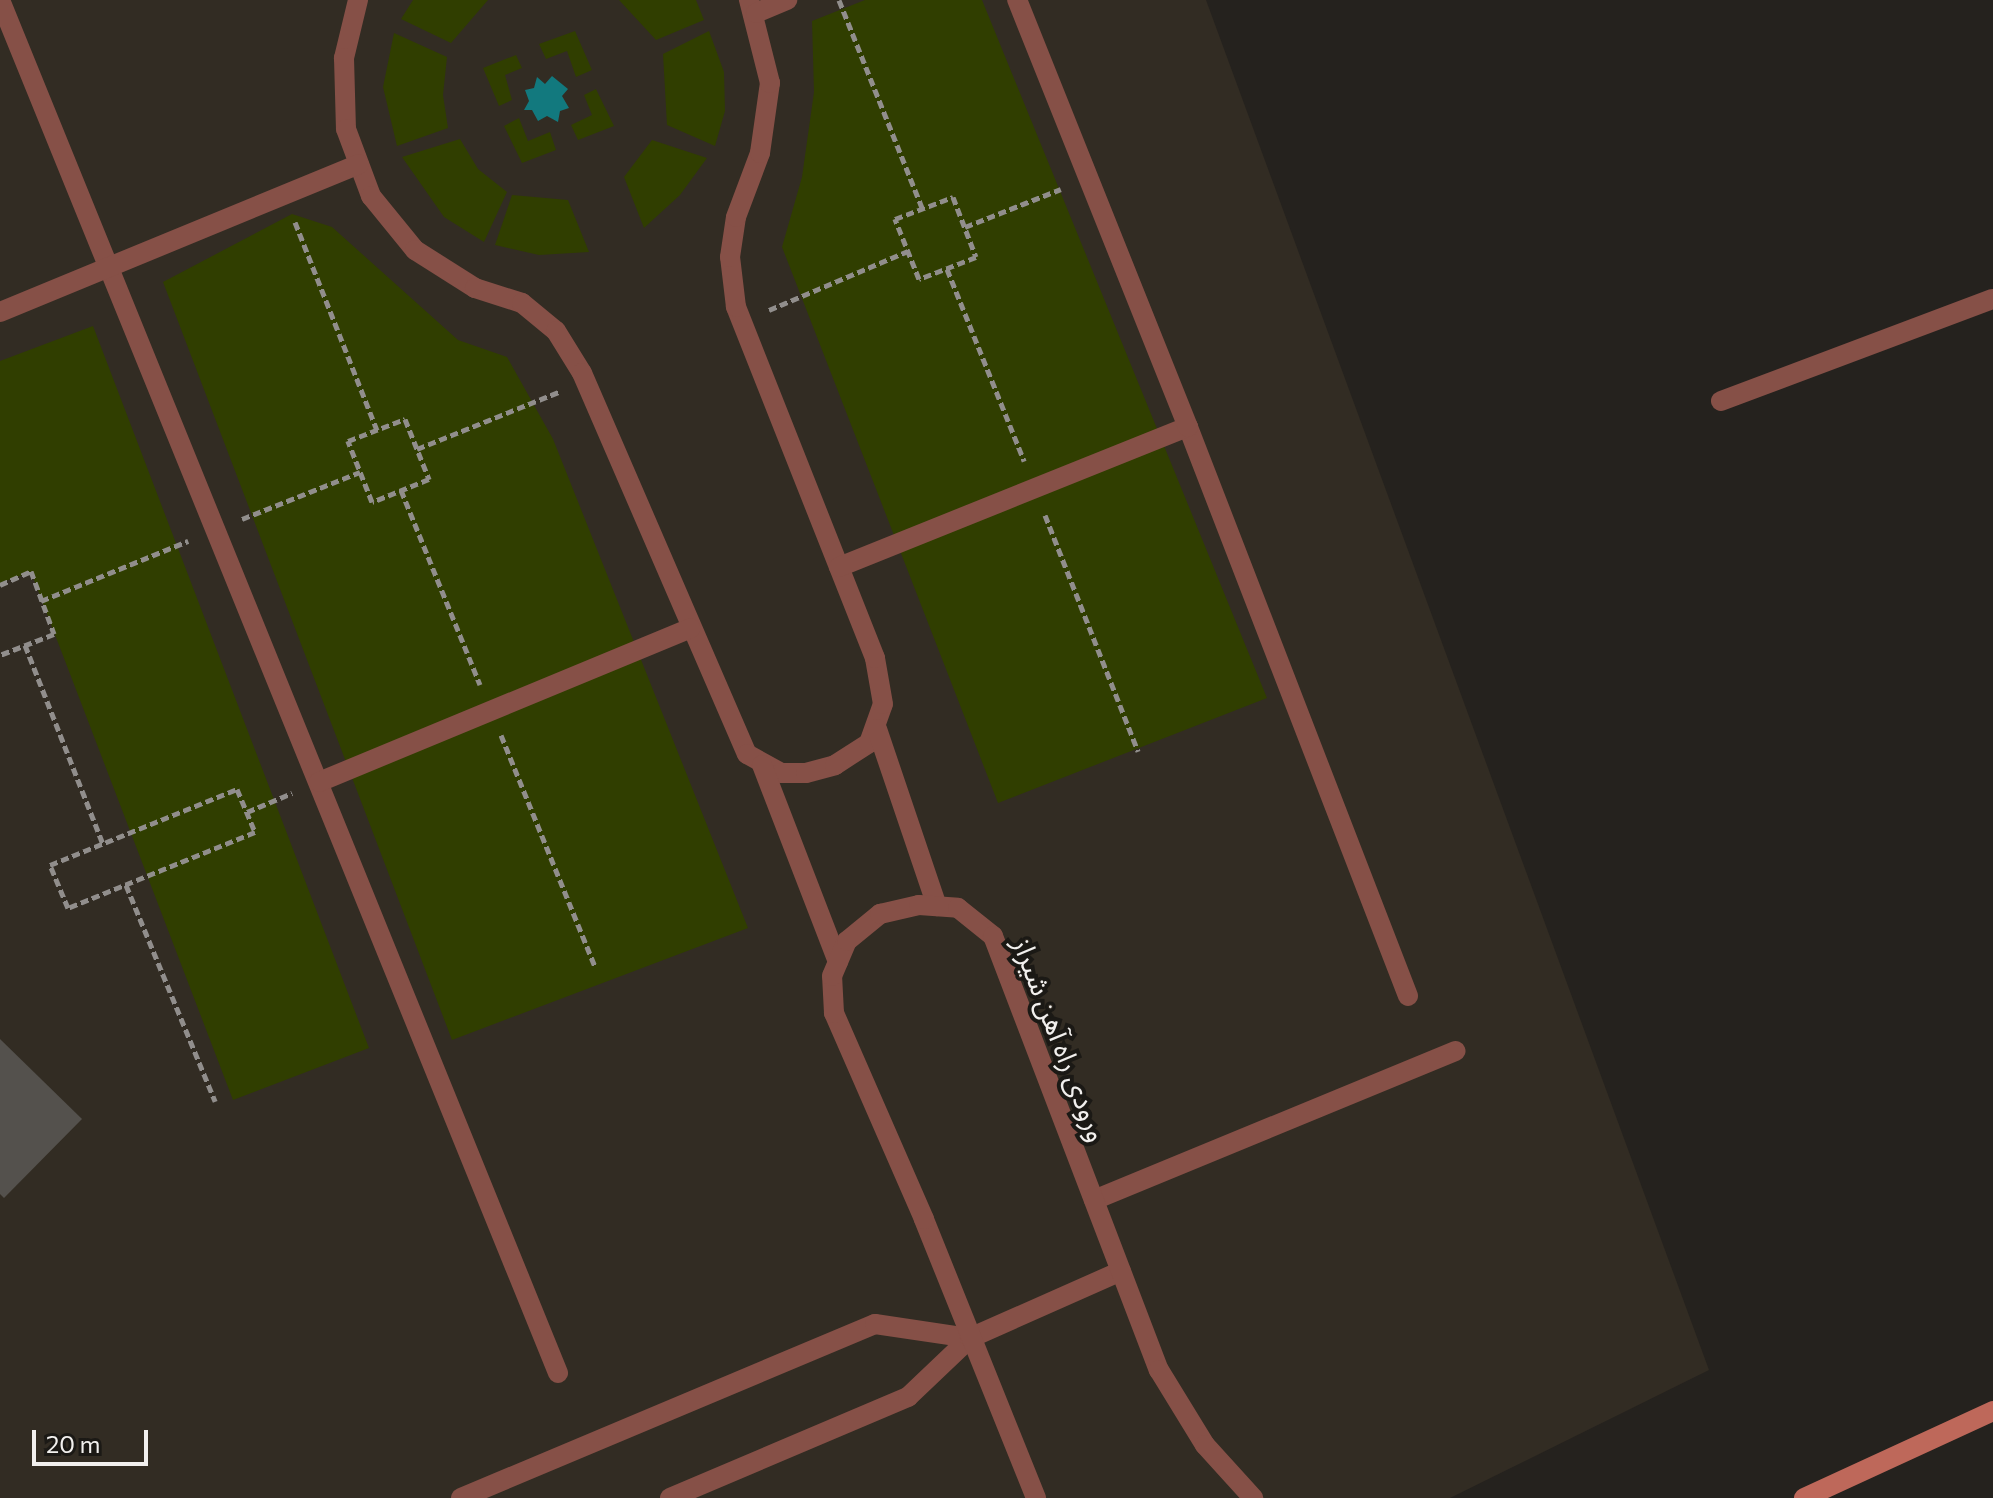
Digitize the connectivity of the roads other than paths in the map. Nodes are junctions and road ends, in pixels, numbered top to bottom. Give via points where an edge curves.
1 (0, 0) edge
2 (358, 0) edge
3 (787, 0) edge
4 (1017, 0) edge
5 (753, 6) edge
6 (359, 164) junction
7 (109, 267) junction
8 (1993, 299) edge
9 (0, 312) edge
10 (1721, 401) dead end
11 (1188, 427) junction
12 (839, 567) junction
13 (690, 628) junction
14 (877, 729) junction
15 (762, 765) junction
16 (319, 782) junction
17 (937, 906) junction
18 (838, 962) junction
19 (1408, 996) dead end
20 (1456, 1051) dead end
21 (1094, 1200) junction
22 (1121, 1271) junction
23 (970, 1338) junction
24 (558, 1373) dead end
25 (1993, 1411) edge
26 (461, 1498) edge
27 (670, 1498) edge
28 (1036, 1498) edge
29 (1253, 1498) edge
30 (1804, 1498) edge

1 - 7 street
2 - 6 street via 344,58 346,129
3 - 5 street
4 - 11 street
5 - 12 street via 770,83 760,153 736,217 730,257 742,322
6 - 7 street
6 - 13 street via 371,196 415,250 475,288 522,303 556,331 585,382
7 - 9 street
7 - 16 street
8 - 10 street
11 - 12 street
11 - 19 street
12 - 14 street via 875,658 883,704
13 - 15 street via 726,715 747,754
13 - 16 street
14 - 15 street via 869,743 835,765 781,773
14 - 17 street
15 - 18 street
16 - 24 street
17 - 18 street, ورودی راه آهن شیراز via 880,914 847,941
17 - 21 street, ورودی راه آهن شیراز via 958,908 993,936
18 - 23 street, ورودی راه آهن شیراز via 832,976 834,1013
20 - 21 street
21 - 22 street, ورودی راه آهن شیراز
22 - 23 street
22 - 29 street, ورودی راه آهن شیراز via 1159,1370 1205,1445
23 - 26 street via 875,1324
23 - 27 street via 908,1397
23 - 28 street, ورودی راه آهن شیراز
25 - 30 main road

